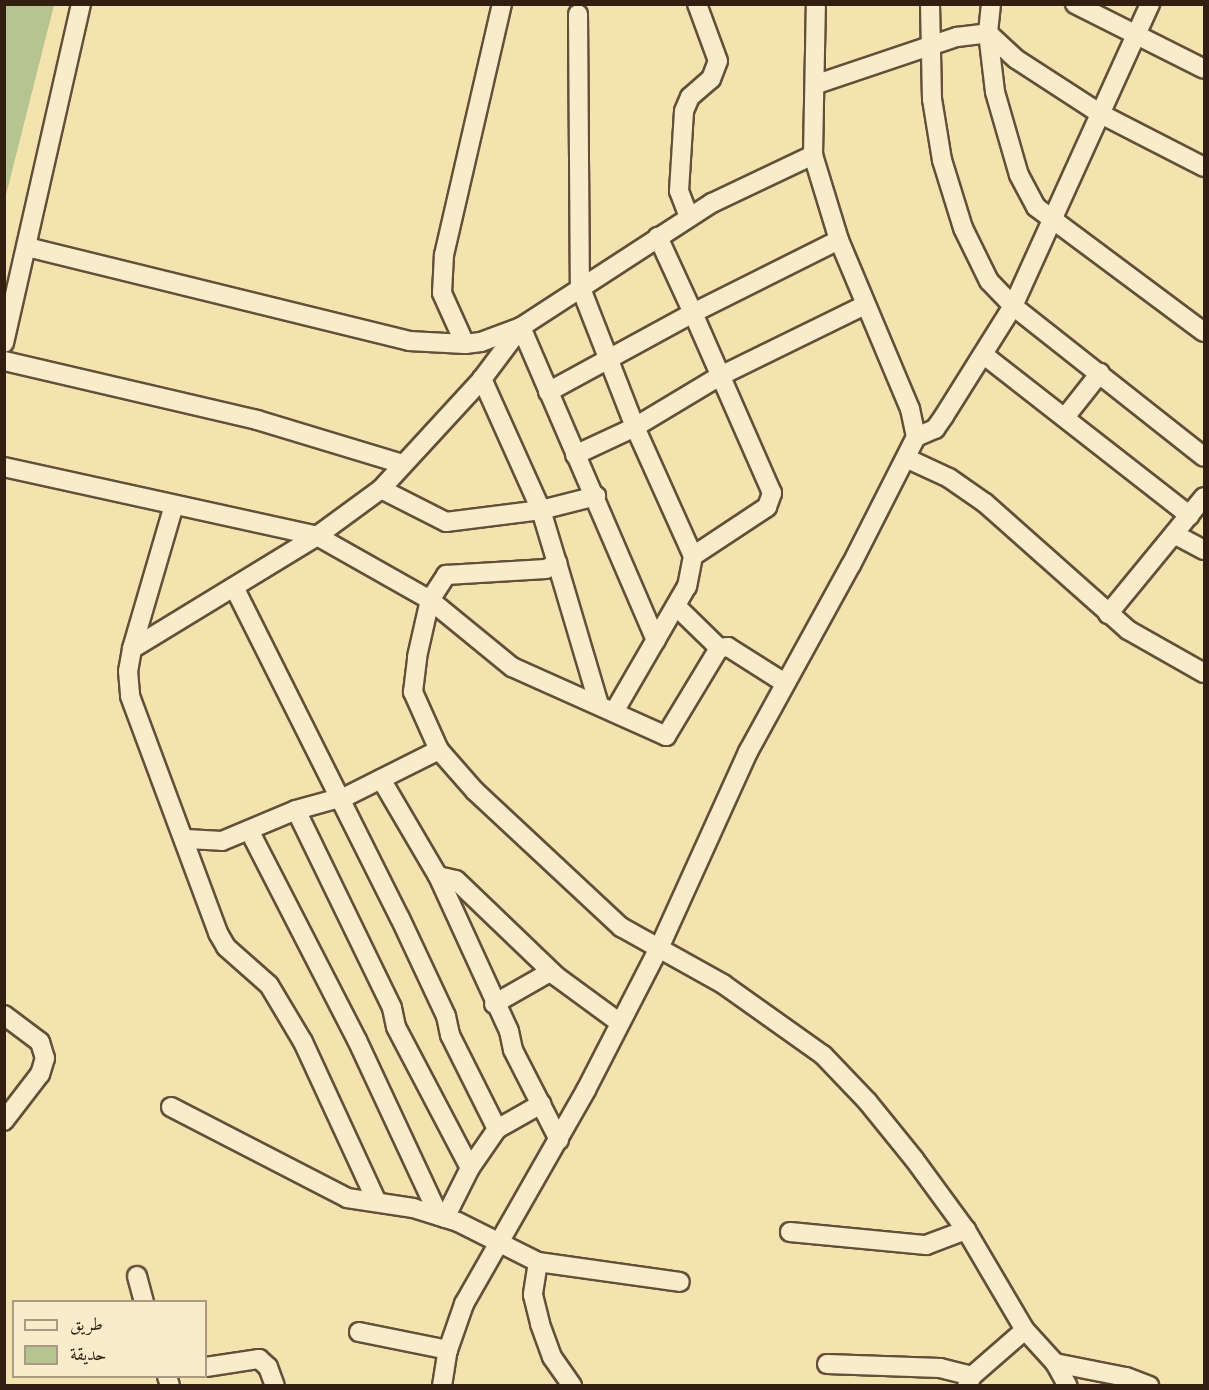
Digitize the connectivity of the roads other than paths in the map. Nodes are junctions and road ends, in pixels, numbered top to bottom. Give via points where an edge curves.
1 (81, 4) edge
2 (502, 4) edge
3 (697, 4) edge
4 (816, 4) edge
5 (930, 4) edge
6 (991, 4) edge
7 (1075, 4) edge
8 (1150, 4) edge
9 (578, 14) dead end
10 (988, 33) junction
11 (1137, 36) junction
12 (930, 47) junction
13 (1204, 69) edge
14 (817, 84) junction
15 (1099, 113) junction
16 (813, 155) junction
17 (1204, 167) edge
18 (689, 218) junction
19 (1052, 223) junction
20 (658, 237) junction
21 (839, 240) junction
22 (27, 247) junction
23 (580, 286) junction
24 (865, 305) junction
25 (1013, 306) junction
26 (693, 313) junction
27 (520, 327) junction
28 (1204, 332) edge
29 (4, 343) edge
30 (465, 344) junction
31 (984, 355) junction
32 (4, 361) edge
33 (608, 362) junction
34 (1100, 373) junction
35 (720, 376) junction
36 (482, 379) junction
37 (548, 392) junction
38 (1066, 416) junction
39 (635, 427) junction
40 (916, 437) junction
41 (575, 455) junction
42 (1204, 457) edge
43 (908, 459) junction
44 (403, 465) junction
45 (4, 467) edge
46 (381, 489) junction
47 (596, 496) junction
48 (1204, 497) edge
49 (174, 505) junction
50 (541, 510) junction
51 (1190, 516) junction
52 (1174, 534) junction
53 (317, 536) junction
54 (1204, 550) edge
55 (693, 556) junction
56 (557, 563) junction
57 (234, 587) junction
58 (430, 600) junction
59 (676, 606) junction
60 (1108, 614) junction
61 (656, 640) junction
62 (719, 648) junction
63 (132, 649) junction
64 (1204, 673) edge
65 (785, 683) junction
66 (606, 709) junction
67 (439, 750) junction
68 (381, 780) junction
69 (340, 798) junction
70 (296, 810) junction
71 (249, 830) junction
72 (186, 839) junction
73 (438, 876) junction
74 (660, 946) junction
75 (550, 972) junction
76 (494, 1004) junction
77 (4, 1016) edge
78 (620, 1023) junction
79 (541, 1104) junction
80 (171, 1107) dead end
81 (4, 1121) edge
82 (497, 1129) junction
83 (559, 1140) junction
84 (470, 1168) junction
85 (376, 1202) junction
86 (442, 1217) junction
87 (966, 1230) junction
88 (790, 1232) dead end
89 (499, 1241) junction
90 (538, 1262) junction
91 (137, 1276) dead end
92 (680, 1282) dead end
93 (143, 1300) edge
94 (1025, 1330) junction
95 (359, 1332) dead end
96 (448, 1350) junction
97 (1055, 1363) junction
98 (827, 1364) dead end
99 (207, 1367) edge
100 (970, 1381) edge
101 (275, 1386) edge
102 (442, 1386) edge
103 (572, 1386) edge
104 (1068, 1386) edge
105 (1149, 1386) edge

1 - 22 street
2 - 30 street via 444,255 441,293
3 - 18 street via 718,61 711,79 690,98 684,111 679,191
4 - 14 street
5 - 12 street
6 - 10 street
7 - 11 street
8 - 11 street
9 - 23 street
10 - 12 street via 957,37
10 - 15 street via 1016,59
10 - 19 street via 996,92 1019,176 1036,207
11 - 13 street
11 - 15 street
12 - 14 street
12 - 25 street via 932,99 942,160 963,228 989,281
14 - 16 street
15 - 17 street
15 - 19 street
16 - 18 street
16 - 21 street
18 - 20 street
19 - 25 street
19 - 28 street via 1146,286
20 - 23 street
20 - 26 street
21 - 24 street
21 - 26 street
22 - 29 street
22 - 30 street via 409,341
23 - 27 street
23 - 33 street
24 - 35 street
24 - 40 street via 910,409
25 - 31 street
25 - 34 street
26 - 33 street
26 - 35 street
27 - 30 street via 482,342
27 - 36 street
27 - 37 street
31 - 38 street
31 - 40 street via 935,429
32 - 44 street via 257,420
33 - 37 street
33 - 39 street
34 - 38 street
34 - 42 street
35 - 39 street
35 - 55 street via 754,443 772,493 767,507
36 - 44 street
36 - 50 street
37 - 41 street
38 - 51 street
39 - 41 street
39 - 55 street
40 - 43 street
41 - 47 street
43 - 60 street via 949,478 985,503
43 - 65 street
44 - 46 street
45 - 49 street
46 - 50 street via 446,522
46 - 53 street
47 - 50 street
47 - 61 street
48 - 51 street
49 - 53 street
49 - 63 street
50 - 56 street
51 - 52 street
52 - 54 street
52 - 60 street
53 - 57 street
53 - 58 street
55 - 59 street via 687,585
56 - 58 street via 546,569 446,575
56 - 66 street
57 - 63 street
57 - 69 street
58 - 66 street via 512,667
58 - 67 street via 413,692
59 - 61 street
59 - 62 street
60 - 64 street via 1128,630
61 - 66 street
62 - 65 street via 728,647
62 - 66 street via 669,735
63 - 72 street via 128,671 130,696
65 - 74 street via 748,752
67 - 68 street
67 - 74 street via 475,791 607,915 621,927
68 - 69 street
68 - 73 street
69 - 70 street
69 - 82 street
70 - 71 street
70 - 84 street via 392,1008 396,1027
71 - 72 street via 222,841
71 - 86 street
72 - 85 street via 218,933 226,947 269,985 303,1042
73 - 75 street via 456,880
73 - 76 street
74 - 78 street
74 - 87 street via 723,984 823,1055 867,1101
75 - 76 street
75 - 78 street
76 - 79 street
77 - 81 street via 40,1042 45,1058 40,1074
78 - 83 street
79 - 82 street
79 - 83 street
80 - 85 street via 323,1189 347,1198
82 - 84 street
83 - 89 street
84 - 86 street
85 - 86 street
86 - 89 street
87 - 88 street via 926,1245
87 - 94 street
89 - 90 street
89 - 96 street via 464,1304
90 - 92 street
90 - 103 street via 533,1295 540,1324 552,1357
91 - 93 street
94 - 97 street
94 - 100 street
95 - 96 street
96 - 102 street
97 - 104 street
97 - 105 street via 1126,1377
98 - 100 street via 940,1368
99 - 101 street via 259,1359 268,1367

